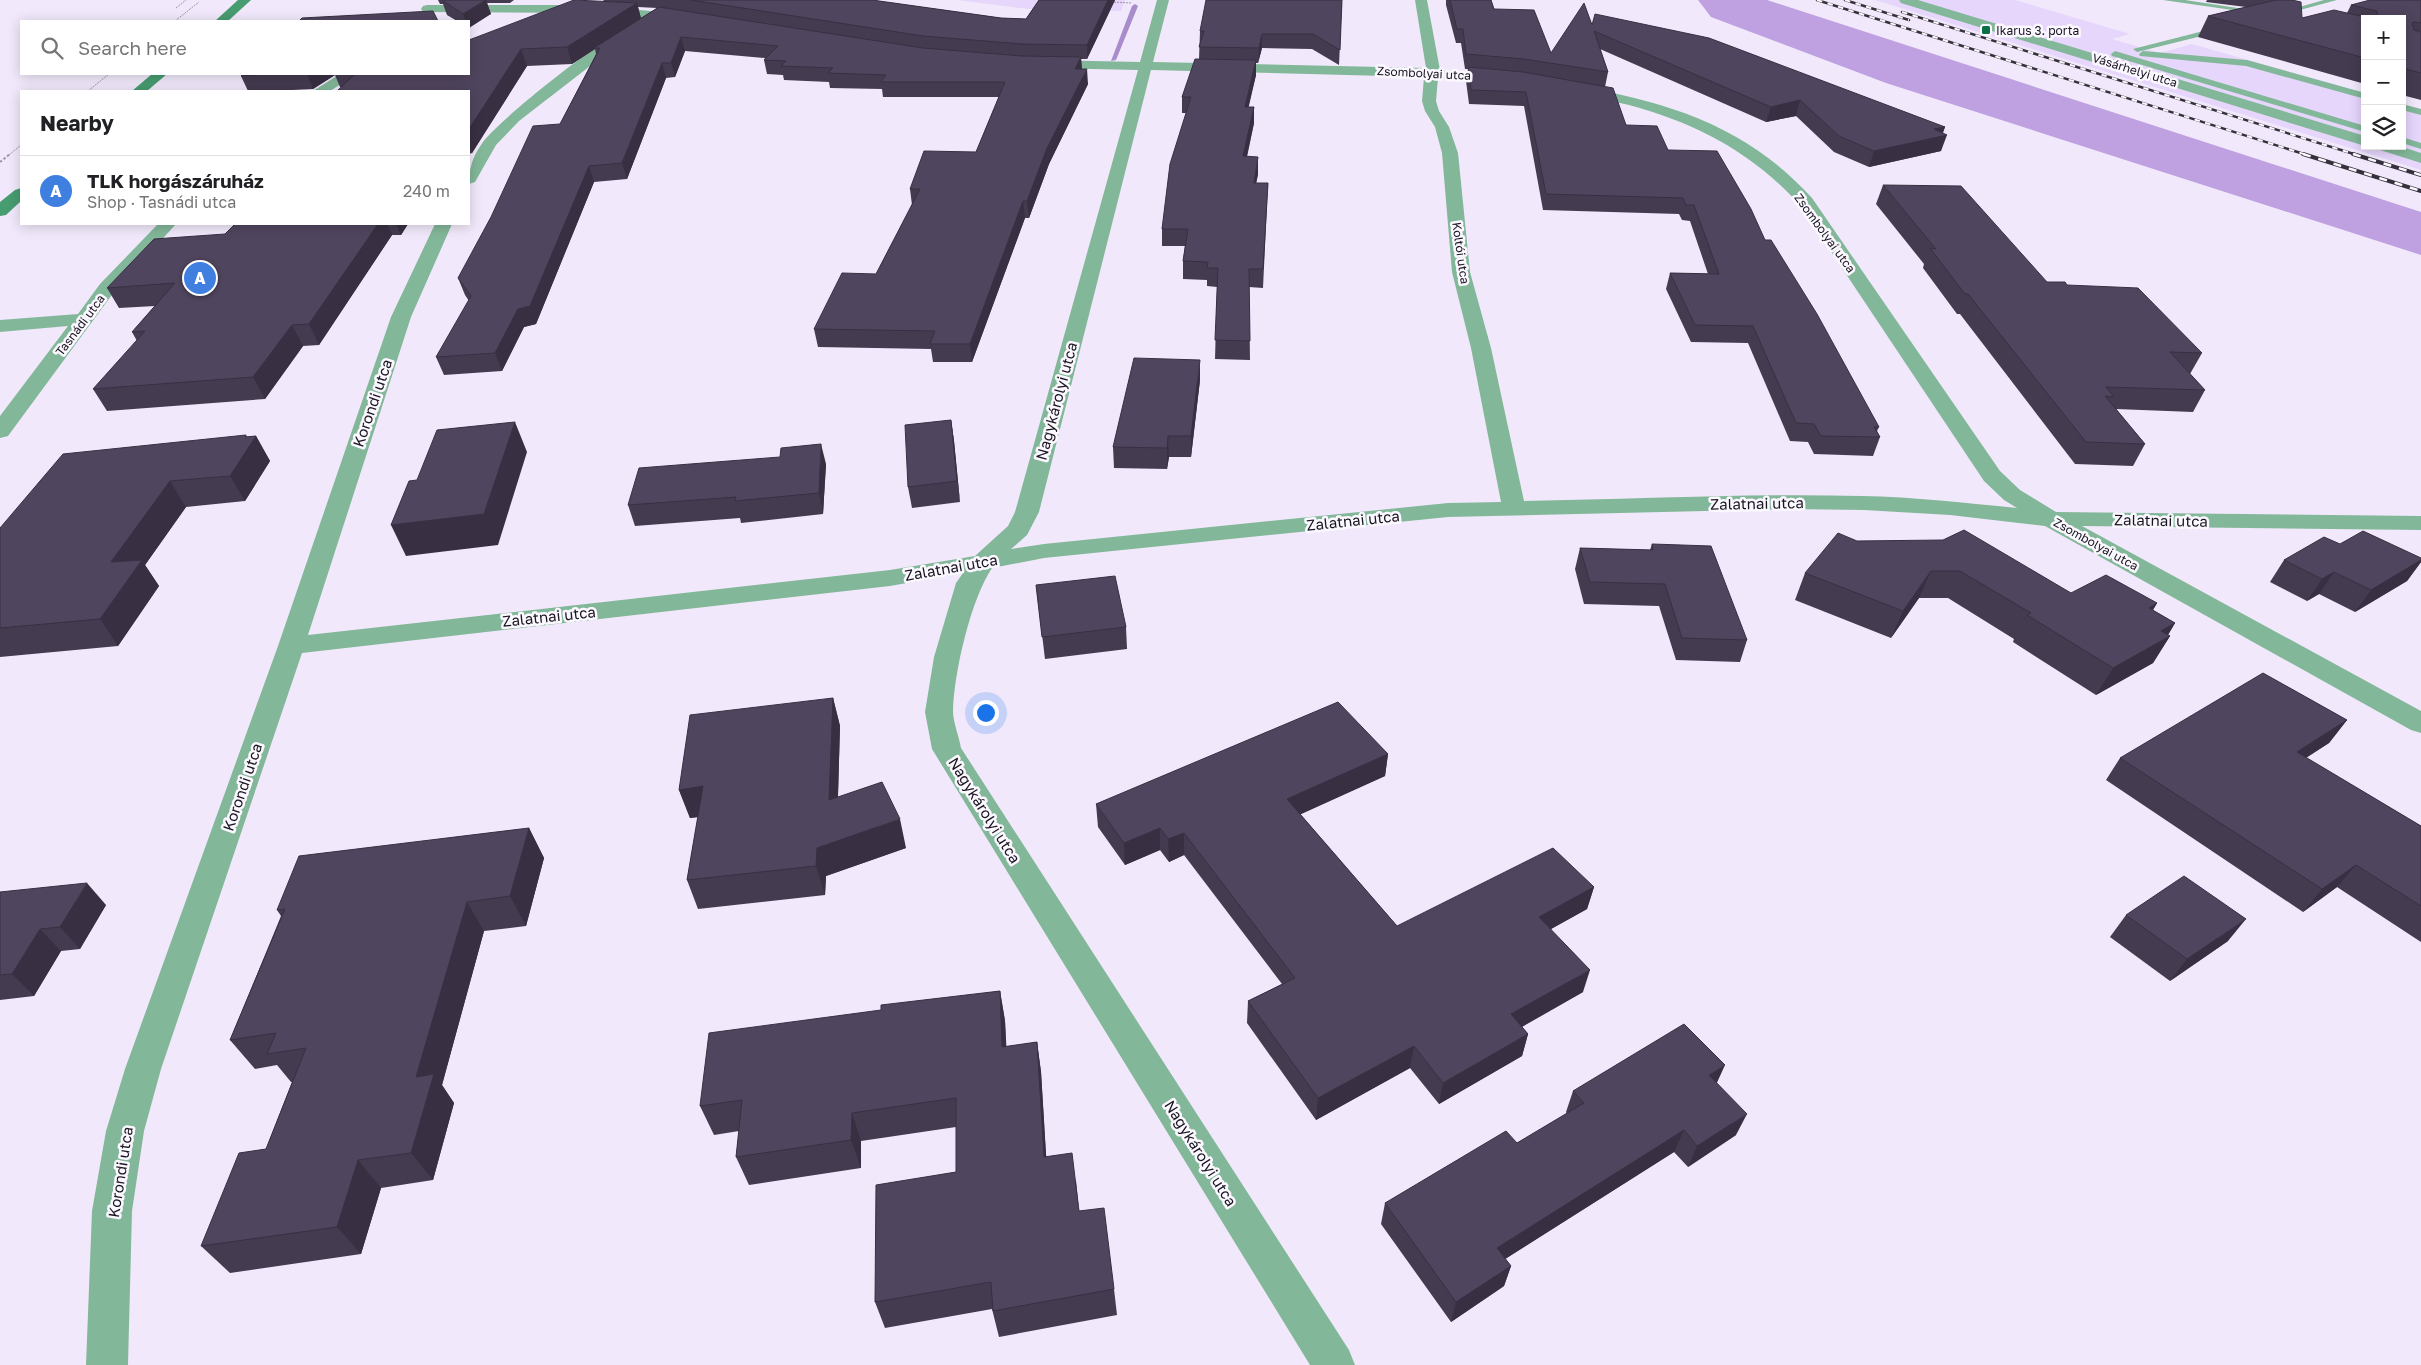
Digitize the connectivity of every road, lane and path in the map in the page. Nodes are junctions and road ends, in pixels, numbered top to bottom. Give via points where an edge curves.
1 (186, 0) edge
2 (201, 0) edge
3 (246, 0) edge
4 (1422, 0) edge
5 (1905, 0) edge
6 (2166, 0) edge
7 (2333, 0) edge
8 (1109, 2) edge
9 (1162, 2) edge
10 (176, 8) dead end
11 (428, 8) edge
12 (660, 14) junction
13 (2275, 15) junction
14 (2292, 18) edge
15 (176, 20) edge
16 (222, 20) edge
17 (698, 20) edge
18 (2256, 20) edge
19 (2236, 24) edge
20 (2115, 54) junction
21 (2099, 59) junction
22 (1032, 64) edge
23 (1144, 67) junction
24 (1432, 72) junction
25 (108, 75) edge
26 (159, 75) edge
27 (348, 75) edge
28 (1525, 82) edge
29 (1562, 87) edge
30 (89, 90) edge
31 (140, 90) edge
32 (322, 90) edge
33 (2361, 95) edge
34 (2406, 108) edge
35 (2421, 112) edge
36 (2361, 128) edge
37 (2361, 140) edge
38 (2406, 141) edge
39 (20, 146) edge
40 (2421, 146) edge
41 (2395, 150) edge
42 (2421, 158) edge
43 (0, 162) edge
44 (470, 177) edge
45 (20, 194) edge
46 (0, 211) edge
47 (166, 225) edge
48 (443, 225) edge
49 (84, 319) junction
50 (0, 326) edge
51 (0, 431) edge
52 (1514, 507) junction
53 (2051, 519) junction
54 (2421, 523) edge
55 (984, 562) junction
56 (291, 646) junction
57 (2421, 723) edge
58 (107, 1365) edge
59 (1334, 1365) edge

1 - 10 path
2 - 15 path
3 - 16 main road
4 - 24 street, Koltói utca via 1434,66
5 - 21 street, Vásárhelyi utca
6 - 13 lane
7 - 13 lane
8 - 9 path
9 - 23 street, Nagykárolyi utca
11 - 12 street via 538,8
12 - 17 street
12 - 44 street via 598,53 514,118 490,143
13 - 14 lane
13 - 18 lane
19 - 20 lane
20 - 21 lane
20 - 33 lane via 2247,63
20 - 36 lane
21 - 37 street, Vásárhelyi utca
22 - 23 street, Zsombolyai utca
23 - 24 street, Zsombolyai utca
23 - 55 street, Nagykárolyi utca via 1027,512 1018,530
24 - 28 street, Zsombolyai utca
24 - 52 street, Koltói utca via 1432,111 1442,127 1450,153 1461,272 1481,348
25 - 30 path
26 - 31 main road
27 - 32 street
29 - 53 street, Zsombolyai utca via 1604,94 1677,115 1745,149 1776,171 1806,202 1992,476 2012,495
34 - 35 lane
38 - 40 lane
39 - 43 path
41 - 42 street
45 - 46 main road
47 - 49 street, Tasnádi utca via 107,288
48 - 56 street, Korondi utca via 401,317
49 - 50 street
49 - 51 street, Tasnádi utca
52 - 53 street, Zalatnai utca via 1864,503
52 - 55 street, Zalatnai utca via 1448,510 1044,551
53 - 54 street, Zalatnai utca
53 - 57 street, Zsombolyai utca
55 - 56 street, Zalatnai utca via 890,578
55 - 59 street, Nagykárolyi utca via 968,583 947,657 939,712 947,749
56 - 58 street, Korondi utca via 124,1131 112,1211

